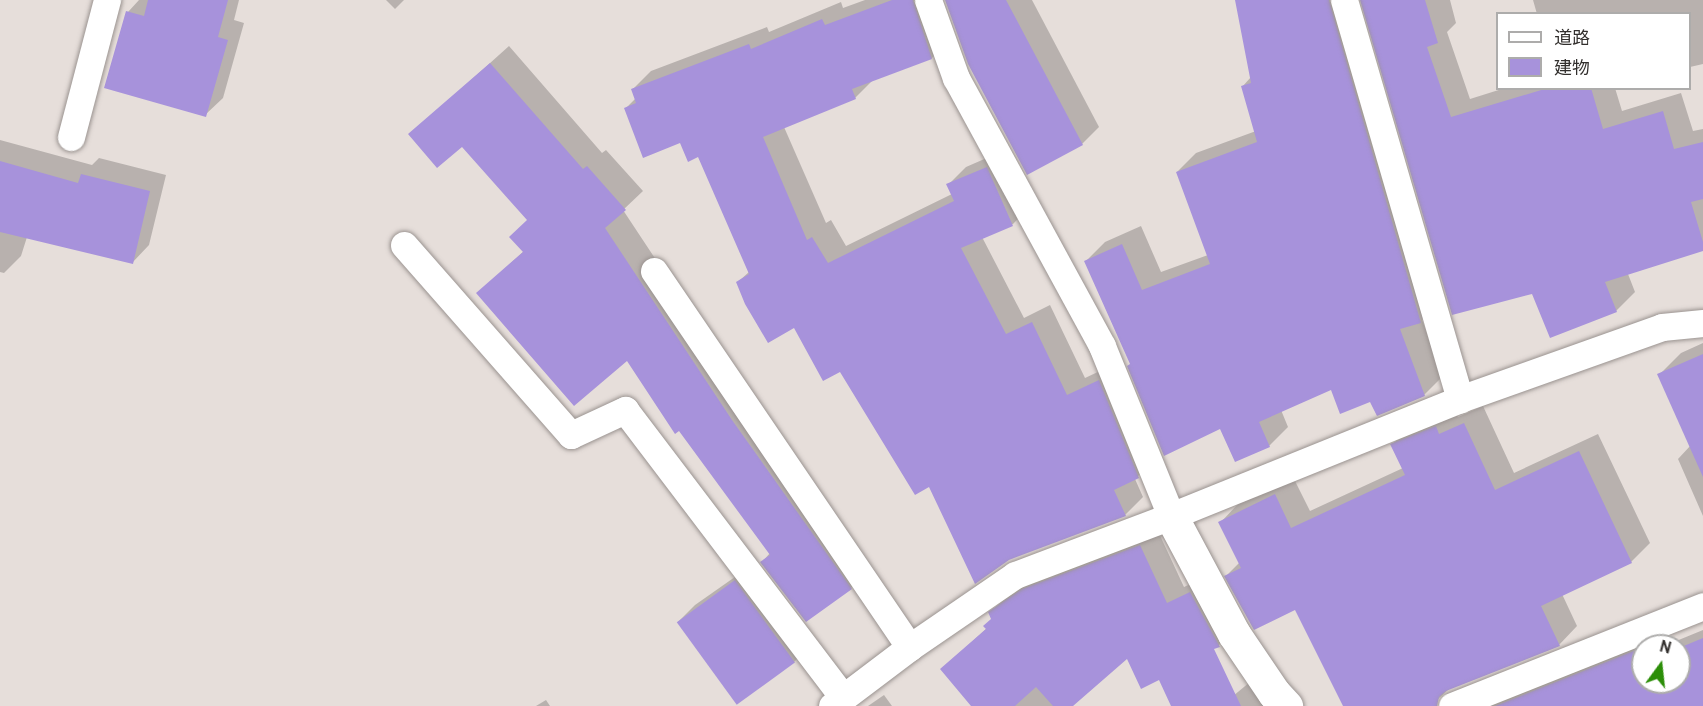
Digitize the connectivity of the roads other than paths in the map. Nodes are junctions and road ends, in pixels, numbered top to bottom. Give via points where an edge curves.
1 (106, 0) edge
2 (927, 0) edge
3 (1344, 0) edge
4 (71, 137) dead end
5 (404, 245) dead end
6 (654, 272) dead end
7 (1703, 323) edge
8 (1460, 399) junction
9 (1171, 516) junction
10 (1703, 606) edge
11 (910, 647) junction
12 (837, 701) edge
13 (1286, 706) edge
14 (1452, 706) edge

1 - 4 lane
2 - 9 lane via 956,78 1102,346
3 - 8 lane
5 - 12 lane via 571,435 625,410
6 - 11 lane
7 - 8 lane via 1662,327
8 - 9 lane
9 - 11 lane via 1015,575
9 - 13 street via 1234,634
10 - 14 lane
11 - 12 lane

